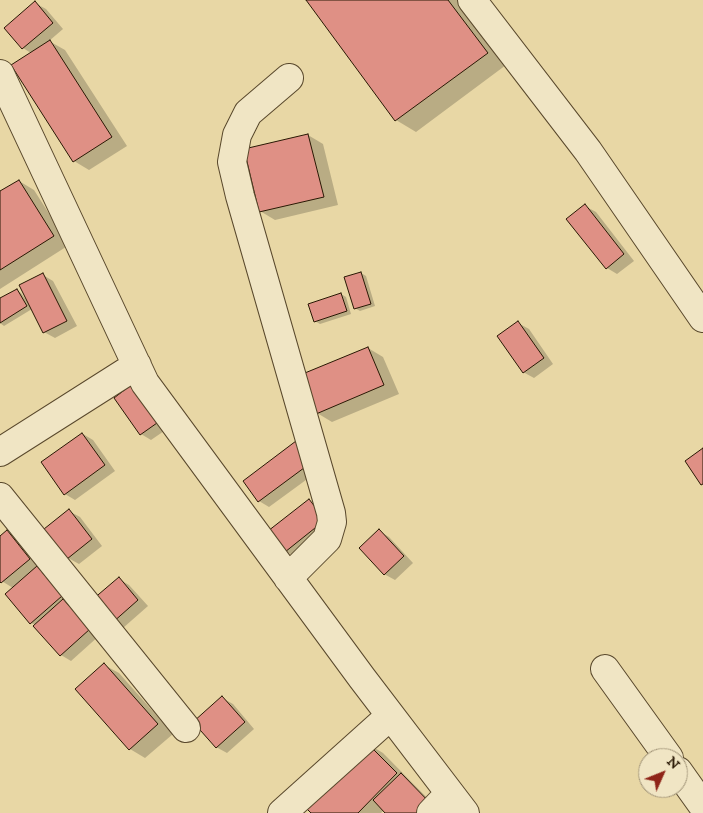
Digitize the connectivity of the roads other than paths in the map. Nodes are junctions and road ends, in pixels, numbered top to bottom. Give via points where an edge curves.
1 (472, 0) edge
2 (0, 74) edge
3 (289, 78) dead end
4 (703, 318) edge
5 (137, 365) junction
6 (0, 452) edge
7 (0, 497) edge
8 (288, 578) junction
9 (604, 669) dead end
10 (390, 716) junction
11 (186, 728) dead end
12 (662, 748) edge
13 (688, 785) edge
14 (703, 806) edge
15 (449, 807) edge
16 (282, 813) edge

1 - 4 street via 588,151
2 - 5 street
3 - 8 street via 248,113 236,135 232,162 331,512 327,539
5 - 6 street
5 - 8 street via 146,383
7 - 11 street
8 - 10 street
9 - 12 street
10 - 15 street
10 - 16 street
13 - 14 street

